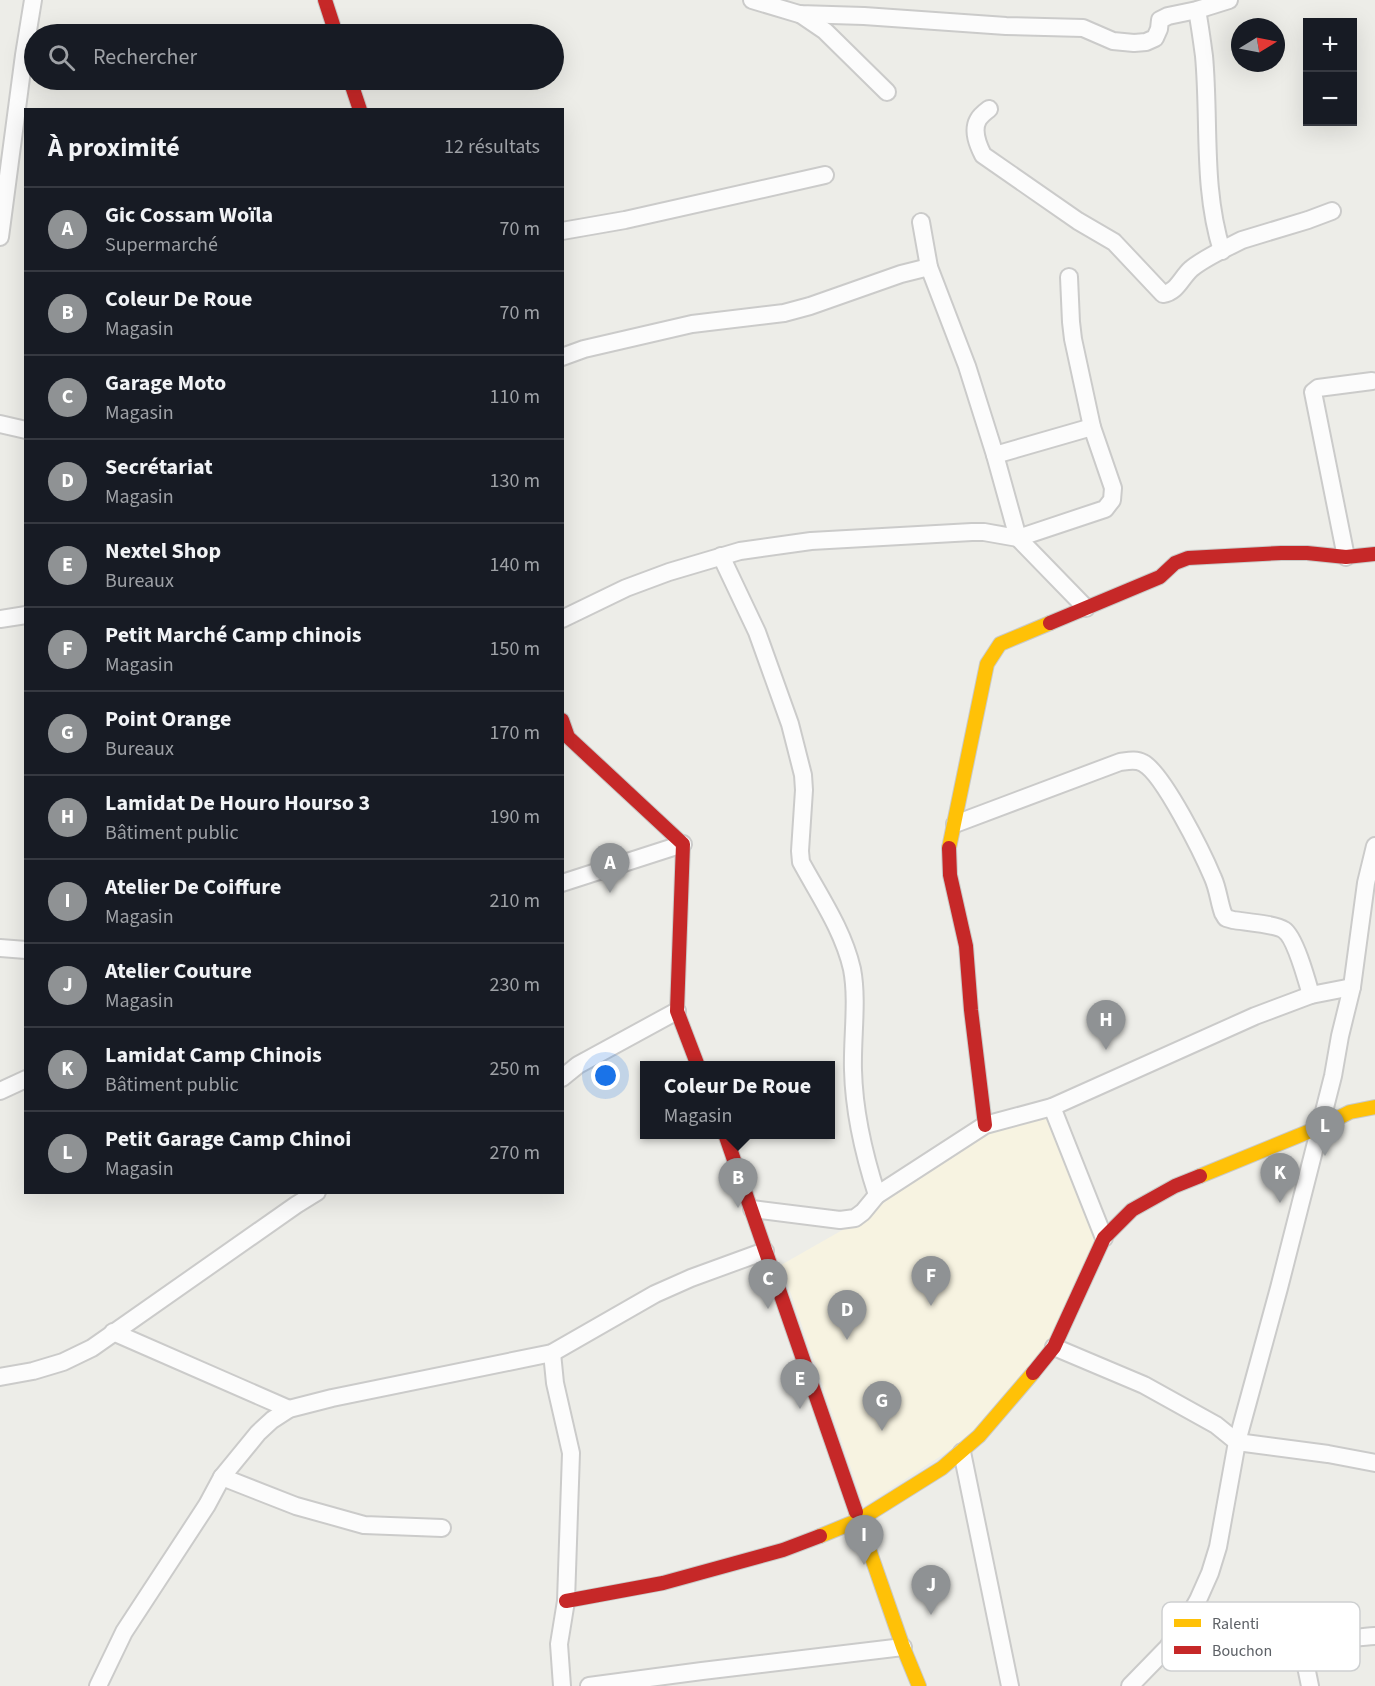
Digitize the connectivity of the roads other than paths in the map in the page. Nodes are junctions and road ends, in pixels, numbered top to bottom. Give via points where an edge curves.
1 (33, 0) edge
2 (325, 0) edge
3 (752, 0) edge
4 (1229, 0) edge
5 (1197, 10) junction
6 (799, 14) junction
7 (29, 24) edge
8 (333, 24) edge
9 (24, 55) edge
10 (354, 90) edge
11 (887, 92) dead end
12 (359, 108) edge
13 (988, 109) dead end
14 (825, 175) dead end
15 (1332, 211) dead end
16 (921, 222) dead end
17 (564, 231) edge
18 (0, 237) edge
19 (1222, 250) junction
20 (929, 267) junction
21 (1069, 277) dead end
22 (564, 356) edge
23 (1372, 381) dead end
24 (0, 424) edge
25 (1092, 427) junction
26 (24, 430) edge
27 (995, 455) junction
28 (1018, 538) junction
29 (1375, 554) edge
30 (721, 556) junction
31 (1346, 557) junction
32 (1086, 608) junction
33 (24, 615) edge
34 (564, 618) edge
35 (0, 619) edge
36 (566, 738) edge
37 (955, 824) junction
38 (683, 844) junction
39 (1375, 846) edge
40 (564, 882) edge
41 (0, 948) edge
42 (24, 950) edge
43 (1352, 987) junction
44 (1311, 995) junction
45 (677, 1011) junction
46 (696, 1061) edge
47 (564, 1076) edge
48 (24, 1080) edge
49 (0, 1091) edge
50 (1052, 1107) junction
51 (1375, 1107) edge
52 (985, 1125) junction
53 (1320, 1127) junction
54 (727, 1139) edge
55 (314, 1194) edge
56 (877, 1195) junction
57 (752, 1209) junction
58 (1104, 1238) junction
59 (765, 1251) junction
60 (113, 1332) junction
61 (1054, 1347) junction
62 (552, 1353) junction
63 (0, 1377) edge
64 (289, 1408) junction
65 (1237, 1442) junction
66 (962, 1452) junction
67 (1375, 1463) edge
68 (222, 1477) junction
69 (859, 1520) junction
70 (442, 1528) dead end
71 (566, 1602) junction
72 (1196, 1602) edge
73 (1375, 1636) edge
74 (1360, 1637) edge
75 (903, 1647) junction
76 (1162, 1653) edge
77 (1307, 1671) edge
78 (98, 1686) edge
79 (562, 1686) edge
80 (590, 1686) edge
81 (919, 1686) edge
82 (1010, 1686) edge
83 (1130, 1686) edge
84 (1310, 1686) edge

1 - 7 street
2 - 8 street
3 - 6 street
4 - 5 street
5 - 6 street via 1160,20 1155,38 1134,43 1113,40 1083,28
5 - 19 street via 1204,58 1211,195
6 - 11 street via 825,31
9 - 18 street
10 - 12 street
13 - 19 street via 978,120 975,132 983,154 1114,242 1163,294 1170,293 1190,269
14 - 17 street
15 - 19 street
16 - 20 street
20 - 22 street via 793,311 692,324
20 - 27 street via 967,366
21 - 25 street via 1071,322
23 - 31 street via 1318,388 1313,392
24 - 26 street
25 - 27 street
25 - 28 street via 1113,488 1112,500 1105,509
27 - 28 street
28 - 30 street via 972,531 811,541
28 - 32 street
29 - 31 street
30 - 34 street via 626,588
30 - 56 street via 758,632 790,724 803,775 801,862 847,949 854,998 856,1108
31 - 32 street via 1281,553 1189,558 1174,562 1160,577
32 - 37 street via 1000,644 993,653 987,664
33 - 35 street
36 - 38 street
37 - 44 street via 1120,762 1144,763 1176,806 1213,877 1223,914 1233,920 1284,930 1291,938
37 - 52 street via 949,850 950,875 966,946
38 - 40 street
38 - 45 street
39 - 43 street
41 - 42 street
43 - 44 street
43 - 53 street
44 - 50 street
45 - 46 street
45 - 47 street
48 - 49 street
50 - 52 street
50 - 58 street
51 - 53 street via 1350,1112
52 - 56 street
53 - 58 street via 1175,1186 1132,1210
53 - 65 street
54 - 57 street
55 - 60 street
56 - 57 street via 855,1218 840,1220
57 - 59 street
58 - 61 street
59 - 62 street via 655,1294
59 - 69 street
60 - 63 street via 63,1362
60 - 64 street
61 - 65 street via 1144,1385 1216,1425
61 - 66 street
62 - 64 street
62 - 71 street via 571,1453
64 - 68 street via 258,1433
65 - 67 street
65 - 72 street via 1218,1547
66 - 69 street
66 - 82 street
68 - 70 street via 296,1506 364,1525
68 - 78 street via 124,1632
69 - 71 street via 783,1550 663,1582
69 - 75 street
71 - 79 street via 559,1644
73 - 74 street
75 - 80 street
75 - 81 street
76 - 83 street
77 - 84 street

